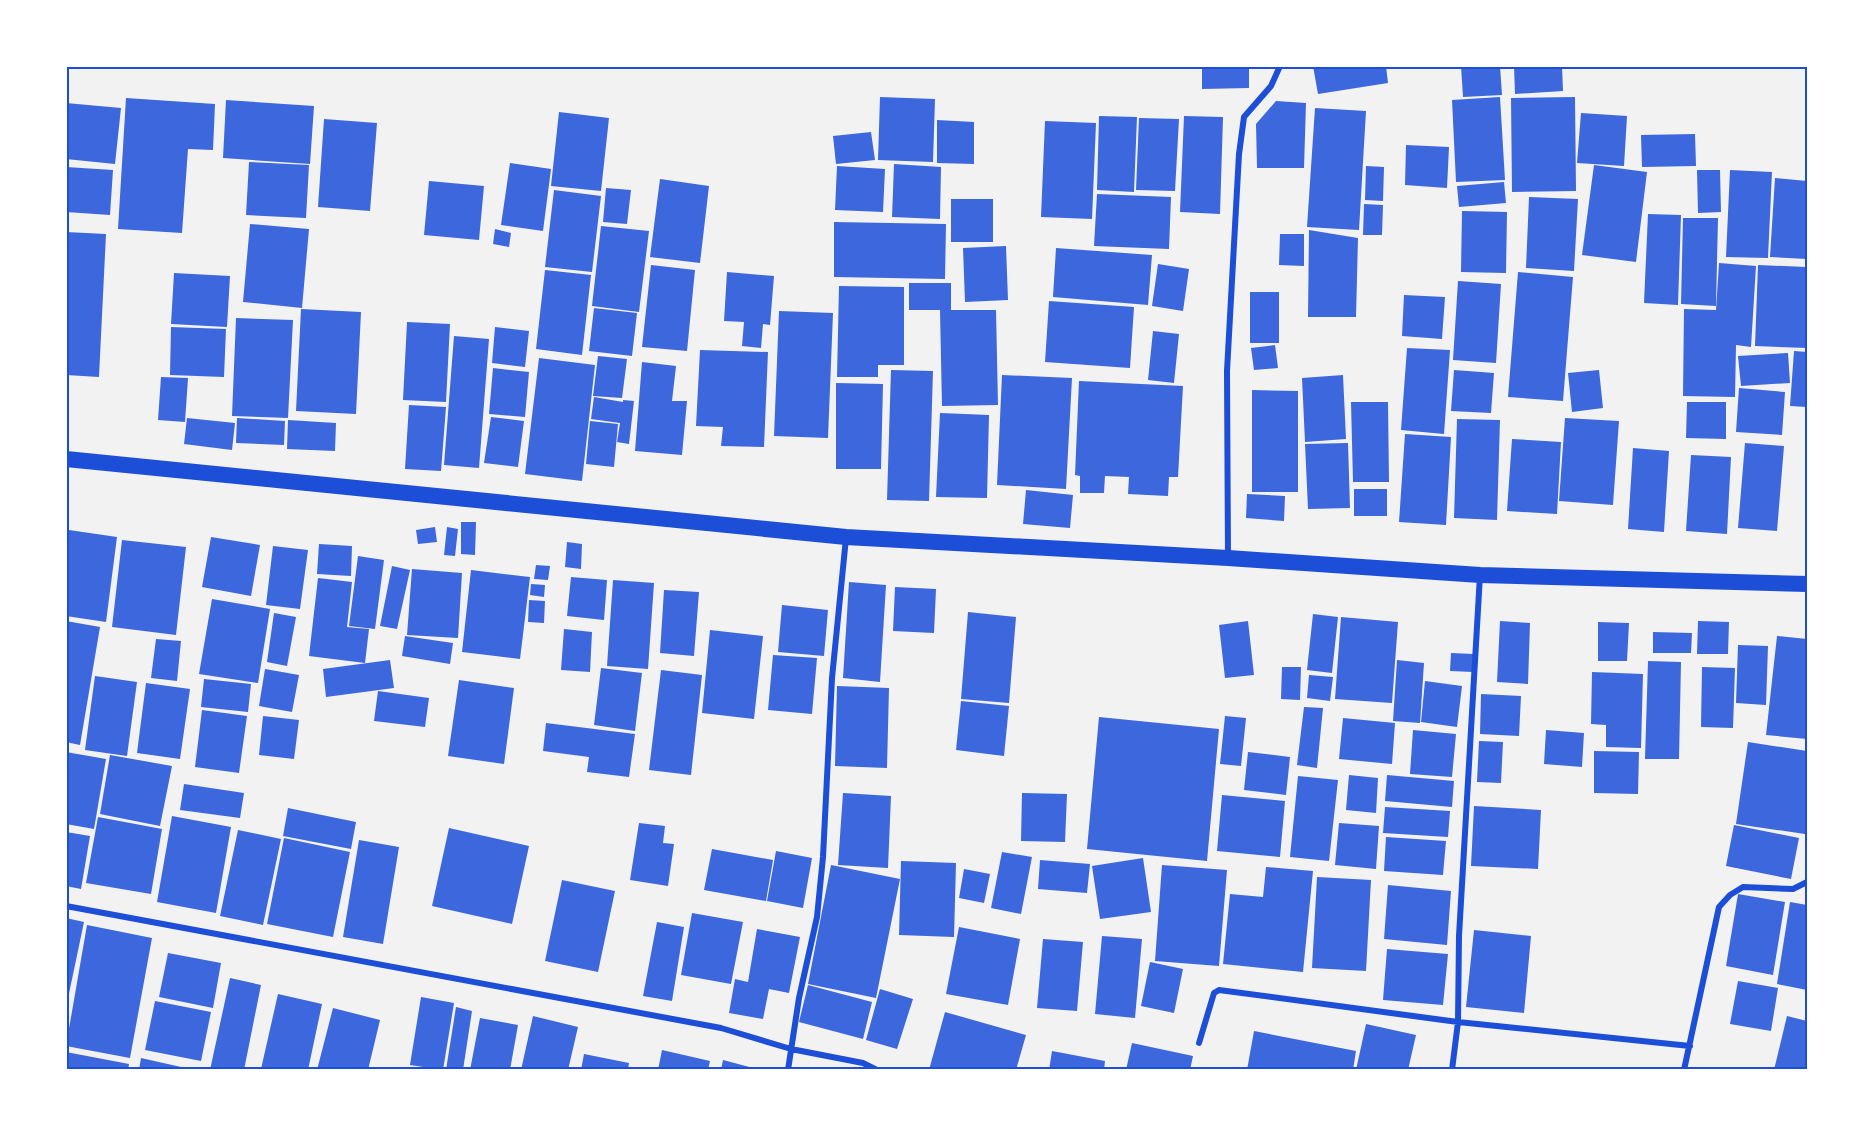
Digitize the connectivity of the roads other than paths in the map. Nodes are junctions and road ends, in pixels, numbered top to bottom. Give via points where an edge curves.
1 (1280, 66) edge
2 (66, 459) edge
3 (846, 537) junction
4 (1228, 558) junction
5 (1480, 575) junction
6 (1807, 584) edge
7 (1807, 882) edge
8 (66, 906) edge
9 (1458, 1023) junction
10 (1199, 1043) dead end
11 (1690, 1046) junction
12 (791, 1049) junction
13 (788, 1070) edge
14 (877, 1070) edge
15 (1452, 1070) edge
16 (1684, 1070) edge

1 - 4 street via 1271,86 1244,117 1239,154 1227,371
2 - 3 highway
3 - 4 highway
3 - 12 street via 832,678 817,917
4 - 5 highway
5 - 6 highway
5 - 9 street via 1459,936
7 - 11 street via 1793,889 1743,886 1719,907
8 - 12 street via 721,1028
9 - 10 street via 1219,990 1214,993
9 - 11 street
9 - 15 street
11 - 16 street
12 - 13 street
12 - 14 street via 863,1063

